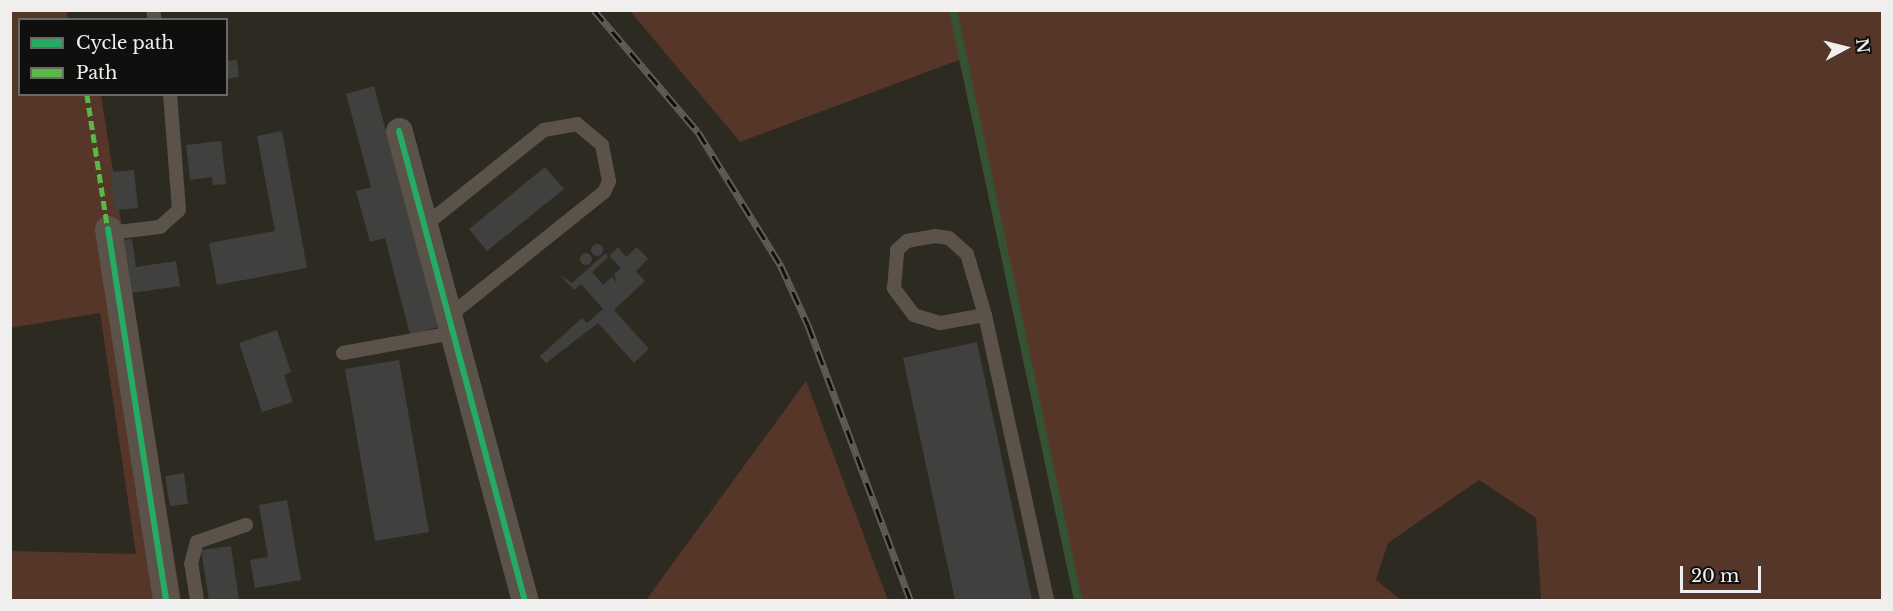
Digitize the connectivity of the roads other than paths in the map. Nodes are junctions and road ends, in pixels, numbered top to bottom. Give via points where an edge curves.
1 (170, 96) edge
2 (399, 131) dead end
3 (424, 226) junction
4 (108, 231) joint
5 (985, 315) junction
6 (451, 325) junction
7 (343, 353) dead end
8 (246, 525) dead end
9 (166, 600) edge
10 (197, 600) edge
11 (525, 600) edge
12 (1047, 600) edge

1 - 4 lane via 179,210 160,227
2 - 3 street
3 - 6 street
3 - 6 lane via 544,130 577,124 602,145 609,181 604,192
4 - 9 street
5 - 5 lane via 960,244 949,238 921,237 897,250 894,288 914,315 940,322
5 - 12 lane
6 - 7 lane
6 - 11 street
8 - 10 lane via 197,542 191,564

